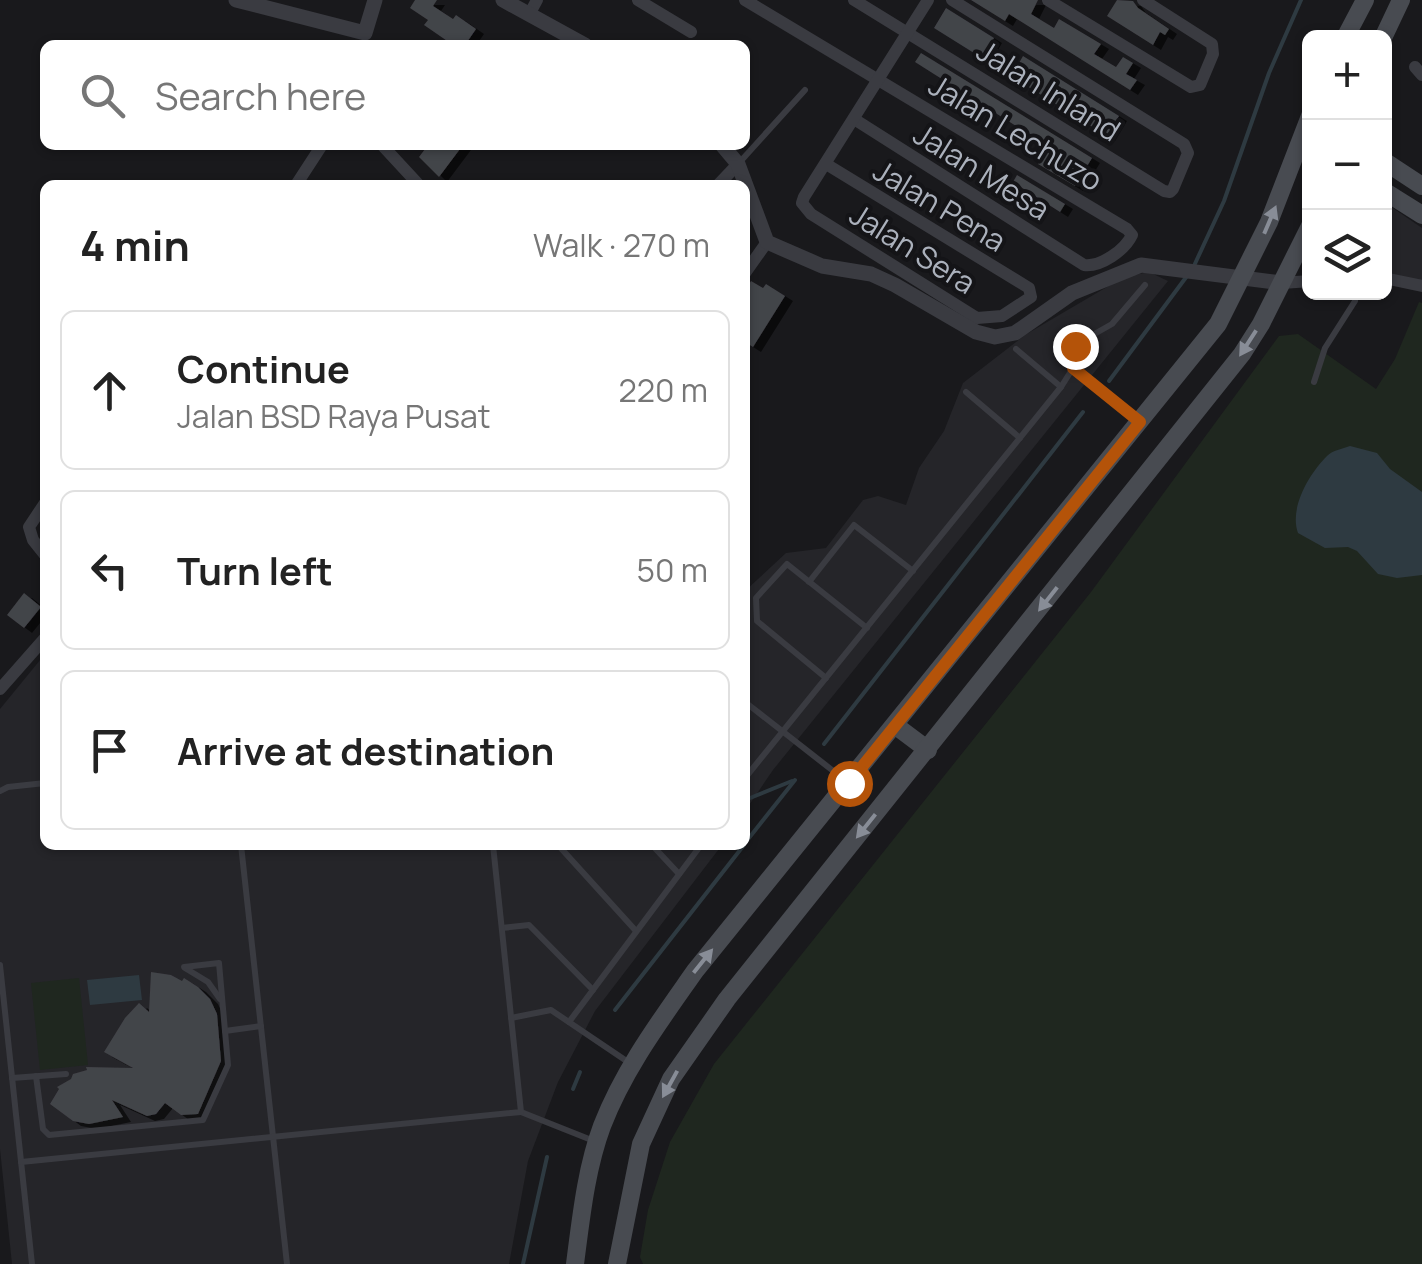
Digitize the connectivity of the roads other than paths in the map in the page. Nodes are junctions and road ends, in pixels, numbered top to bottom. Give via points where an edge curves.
1 (236, 0) edge
2 (375, 0) edge
3 (502, 0) edge
4 (638, 0) edge
5 (745, 0) edge
6 (854, 0) edge
7 (928, 0) edge
8 (952, 0) edge
9 (1048, 0) edge
10 (1143, 0) edge
11 (1365, 0) edge
12 (1401, 0) edge
13 (533, 7) edge
14 (1349, 30) edge
15 (1387, 30) edge
16 (691, 32) dead end
17 (908, 32) junction
18 (366, 39) edge
19 (578, 40) edge
20 (879, 78) junction
21 (805, 90) dead end
22 (854, 119) junction
23 (319, 150) edge
24 (387, 150) edge
25 (726, 150) edge
26 (1302, 150) edge
27 (738, 164) junction
28 (826, 164) junction
29 (1392, 166) edge
30 (299, 180) edge
31 (414, 180) edge
32 (723, 180) edge
33 (744, 180) edge
34 (1422, 186) edge
35 (750, 196) edge
36 (1392, 196) edge
37 (1422, 215) edge
38 (767, 242) junction
39 (1084, 265) joint
40 (750, 266) edge
41 (1244, 278) junction
42 (1392, 280) edge
43 (1300, 283) edge
44 (1145, 285) dead end
45 (1422, 286) edge
46 (1355, 300) edge
47 (990, 319) joint
48 (1016, 349) dead end
49 (1073, 368) junction
50 (1314, 382) dead end
51 (1061, 387) junction
52 (966, 392) dead end
53 (1140, 422) junction
54 (1020, 438) junction
55 (40, 510) edge
56 (40, 549) edge
57 (912, 571) junction
58 (810, 582) junction
59 (867, 628) junction
60 (40, 644) edge
61 (826, 678) junction
62 (0, 688) edge
63 (750, 706) edge
64 (896, 726) junction
65 (783, 732) junction
66 (928, 750) junction
67 (750, 772) edge
68 (40, 783) edge
69 (849, 783) junction
70 (0, 791) edge
71 (242, 850) edge
72 (494, 850) edge
73 (563, 850) edge
74 (657, 850) edge
75 (696, 850) edge
76 (679, 874) junction
77 (502, 928) junction
78 (636, 931) junction
79 (0, 966) edge
80 (593, 990) junction
81 (222, 1002) junction
82 (512, 1018) junction
83 (569, 1022) junction
84 (261, 1026) junction
85 (225, 1032) junction
86 (632, 1064) junction
87 (66, 1074) dead end
88 (36, 1076) junction
89 (12, 1078) junction
90 (521, 1112) junction
91 (273, 1137) junction
92 (598, 1142) junction
93 (21, 1162) junction
94 (583, 1202) junction
95 (623, 1230) junction
96 (32, 1264) edge
97 (287, 1264) edge
98 (562, 1264) edge
99 (575, 1264) edge
100 (617, 1264) edge
101 (628, 1264) edge

1 - 18 street
2 - 18 street
3 - 13 street
4 - 16 street
5 - 20 street, Jalan Lechuzo
6 - 17 street, Jalan Inland
7 - 17 street
8 - 17 street, Jalan Inland via 1184,144 1188,153 1173,189 1164,192
9 - 10 street via 1191,87 1202,82 1213,54 1208,40
11 - 14 main road
12 - 15 main road
13 - 19 street
17 - 20 street
20 - 22 street
20 - 39 street, Jalan Lechuzo via 1128,228 1132,235 1124,246
21 - 27 lane
22 - 28 street
22 - 39 street, Jalan Mesa
23 - 30 street
24 - 31 street
25 - 27 street
41 -> 26 main road
27 - 32 street
27 - 33 street
28 - 47 street, Jalan Sera via 804,197 811,214 977,318
28 - 47 street, Jalan Pena via 1029,288 1028,302
29 - 34 main road
35 - 38 street
36 - 37 main road
38 - 40 street
38 - 41 street via 822,266 871,274 995,337 1015,332 1072,293 1141,265
41 - 43 street
41 - 53 main road via 1218,324
42 - 45 street
43 -> 66 main road
44 - 49 lane via 1112,324 1075,346
46 - 50 lane via 1324,348
48 - 51 lane
49 - 51 lane
49 - 53 lane
51 - 54 lane
52 - 54 lane
53 - 64 main road
54 - 57 lane
55 - 56 street via 29,527
57 - 58 lane via 854,525
57 - 59 lane
58 - 59 lane
58 - 61 lane via 786,564 756,598 756,621
59 - 61 lane
60 - 62 street
61 - 65 lane
63 - 65 lane
64 - 66 main road
64 - 69 main road
65 - 67 lane
65 - 69 lane
66 -> 95 main road via 727,999 671,1079 640,1144
68 - 70 lane
86 -> 69 main road via 694,971
71 - 84 lane
72 - 77 lane
73 - 78 lane
74 - 76 lane
75 - 76 lane
76 - 78 lane
77 - 80 lane via 529,925
77 - 82 lane
78 - 80 lane
79 - 89 lane
80 - 83 lane
81 - 81 lane via 219,963 184,968 208,982
81 - 85 lane
82 - 83 lane via 551,1010
82 - 90 lane
83 - 86 lane
84 - 85 lane
84 - 91 lane
85 - 88 lane via 228,1064 202,1120 49,1135
86 - 92 main road
87 - 88 lane
88 - 89 lane
89 - 93 lane
90 - 91 lane
90 - 92 lane
91 - 93 lane
91 - 97 lane
92 - 94 main road
93 - 96 lane
94 - 98 main road
94 - 99 main road
95 - 100 main road
95 - 101 main road

